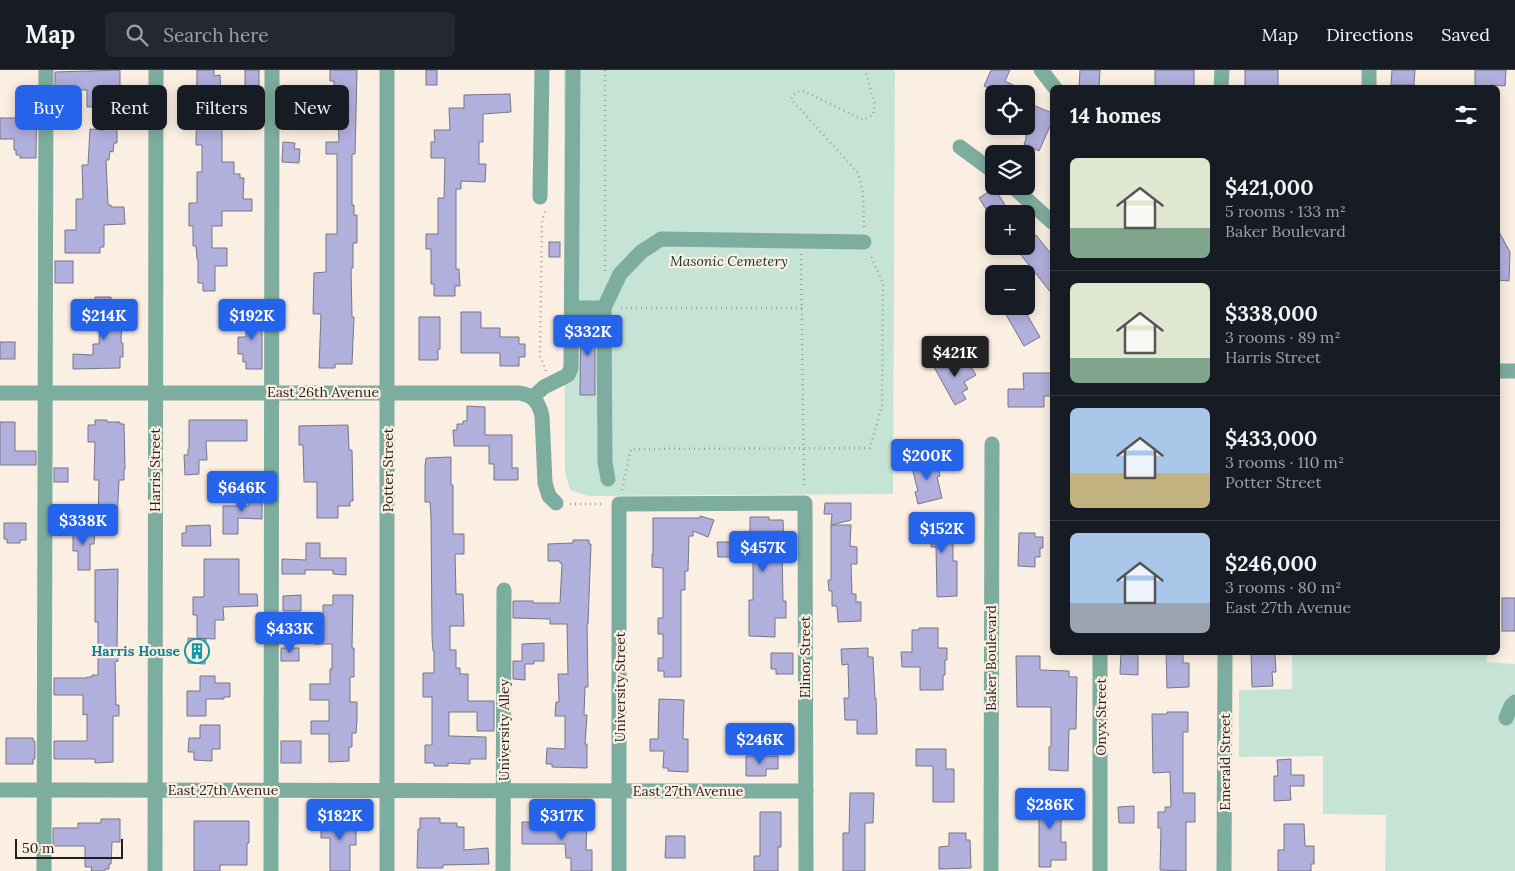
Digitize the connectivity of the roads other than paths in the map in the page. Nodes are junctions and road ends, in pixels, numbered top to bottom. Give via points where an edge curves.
1 (46, 70) edge
2 (156, 70) edge
3 (272, 70) edge
4 (387, 70) edge
5 (542, 70) edge
6 (573, 70) edge
7 (1042, 70) edge
8 (1222, 70) edge
9 (1369, 70) edge
10 (1053, 85) edge
11 (1222, 85) edge
12 (1369, 85) edge
13 (960, 147) dead end
14 (985, 165) edge
15 (540, 193) road end
16 (1022, 195) edge
17 (1050, 220) edge
18 (864, 242) road end
19 (572, 308) junction
20 (604, 308) junction
21 (1500, 371) edge
22 (1515, 371) edge
23 (388, 392) junction
24 (0, 393) edge
25 (46, 393) junction
26 (272, 393) junction
27 (155, 394) junction
28 (533, 397) junction
29 (992, 444) dead end
30 (608, 479) dead end
31 (556, 502) road end
32 (619, 504) joint
33 (504, 590) dead end
34 (1100, 655) edge
35 (1225, 655) edge
36 (1515, 702) edge
37 (1506, 718) dead end
38 (0, 790) edge
39 (44, 790) junction
40 (155, 790) junction
41 (272, 790) junction
42 (387, 791) junction
43 (503, 791) junction
44 (620, 791) junction
45 (806, 791) junction
46 (44, 871) edge
47 (155, 871) edge
48 (271, 871) edge
49 (387, 871) edge
50 (503, 871) edge
51 (620, 871) edge
52 (806, 871) edge
53 (991, 871) edge
54 (1100, 871) edge
55 (1224, 871) edge

1 - 25 street
2 - 27 street, Harris Street
3 - 26 street
4 - 23 street, Potter Street
5 - 15 street
6 - 19 street
7 - 10 street
8 - 11 street
9 - 12 street
13 - 14 street
16 - 17 street
18 - 20 street via 661,239 641,252 620,274
19 - 20 street
19 - 28 street via 571,368 568,376 544,387
20 - 30 street via 605,462
21 - 22 street
23 - 26 street, East 26th Avenue
23 - 28 street, East 26th Avenue via 509,392
23 - 42 street, Potter Street
24 - 25 street, East 26th Avenue
25 - 27 street, East 26th Avenue
25 - 39 street
26 - 27 street, East 26th Avenue
26 - 41 street
27 - 40 street, Harris Street
28 - 31 street via 542,416 545,484 549,496
29 - 53 street, Baker Boulevard
32 - 44 street, University Street
32 - 45 street, Elinor Street via 804,503
33 - 43 street, University Alley
34 - 54 street, Onyx Street
35 - 55 street, Emerald Street
36 - 37 street
38 - 39 street, East 27th Avenue
39 - 40 street, East 27th Avenue
39 - 46 street
40 - 41 street, East 27th Avenue
40 - 47 street, Harris Street
41 - 42 street, East 27th Avenue
41 - 48 street
42 - 43 street, East 27th Avenue
42 - 49 street, Potter Street
43 - 44 street, East 27th Avenue
43 - 50 street, University Alley
44 - 45 street, East 27th Avenue
44 - 51 street, University Street
45 - 52 street, Elinor Street

